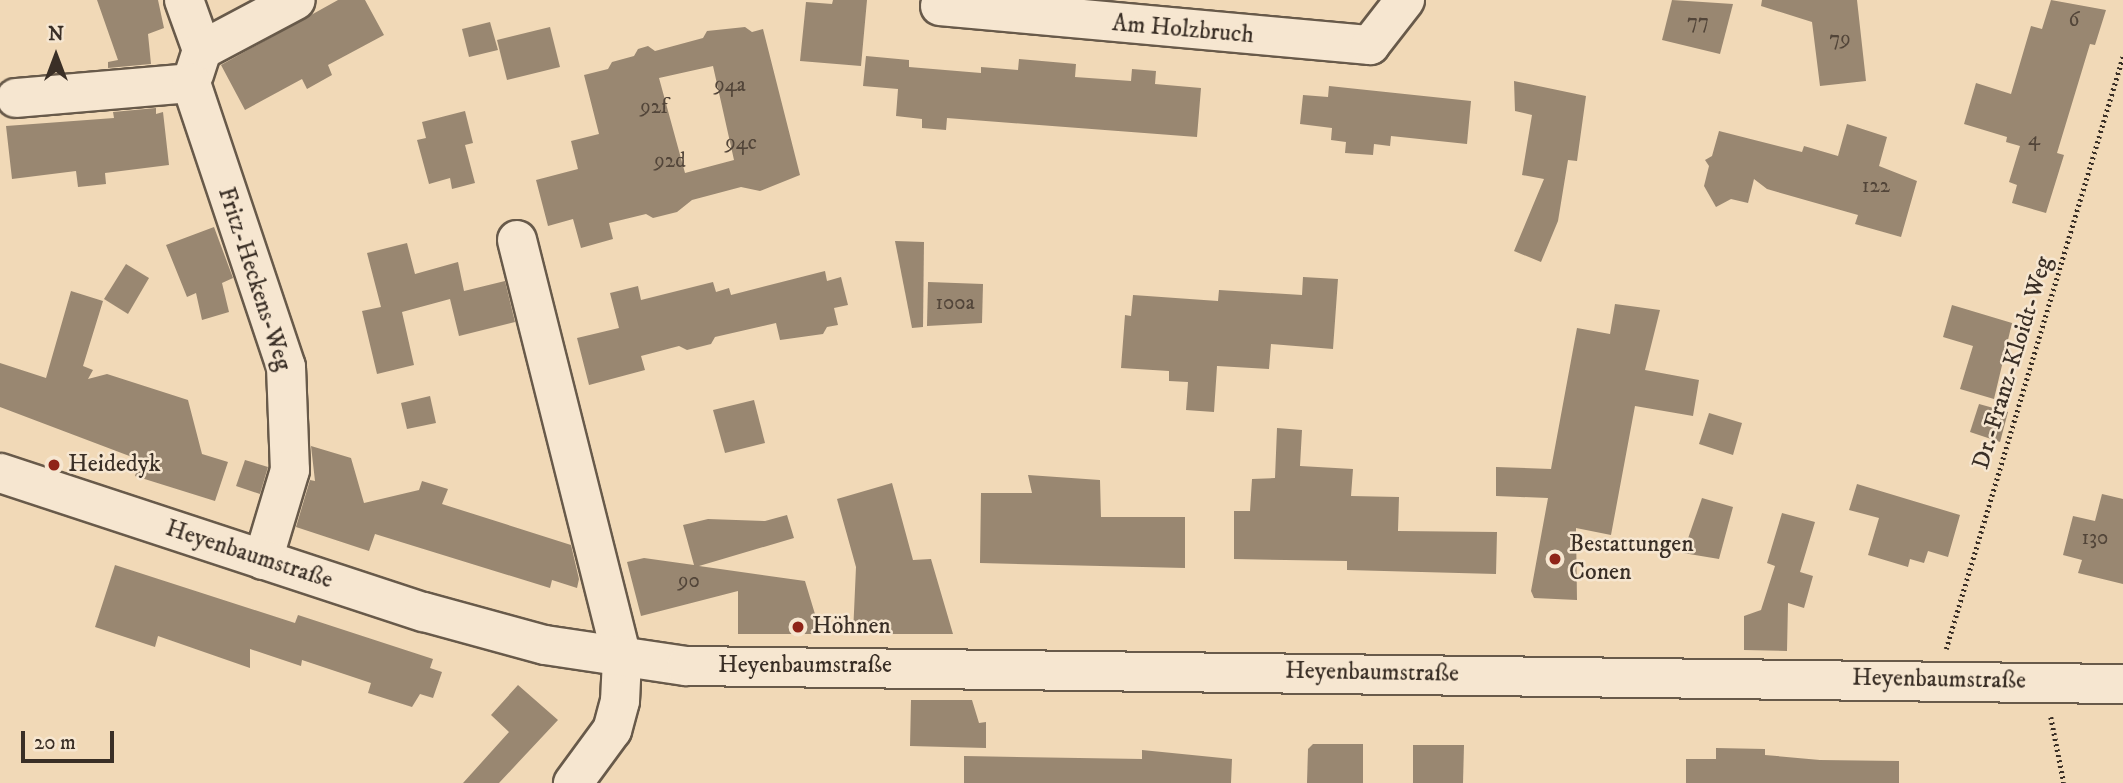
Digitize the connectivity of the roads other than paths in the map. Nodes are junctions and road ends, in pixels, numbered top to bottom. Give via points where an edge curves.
1 (184, 0) edge
2 (296, 0) edge
3 (1405, 0) edge
4 (940, 6) dead end
5 (196, 66) junction
6 (16, 98) dead end
7 (517, 240) dead end
8 (0, 473) edge
9 (263, 560) junction
10 (622, 659) junction
11 (2123, 684) edge
12 (573, 783) edge

1 - 5 street, Fritz-Heckens-Weg
2 - 5 street
3 - 4 street, Am Holzbruch via 1370,45
5 - 6 street
5 - 9 street, Fritz-Heckens-Weg via 286,367 290,470
7 - 10 street
8 - 9 street, Heyenbaumstraße
9 - 10 street, Heyenbaumstraße via 424,612 545,645
10 - 11 street, Heyenbaumstraße via 686,666
10 - 12 street via 620,701 612,730

